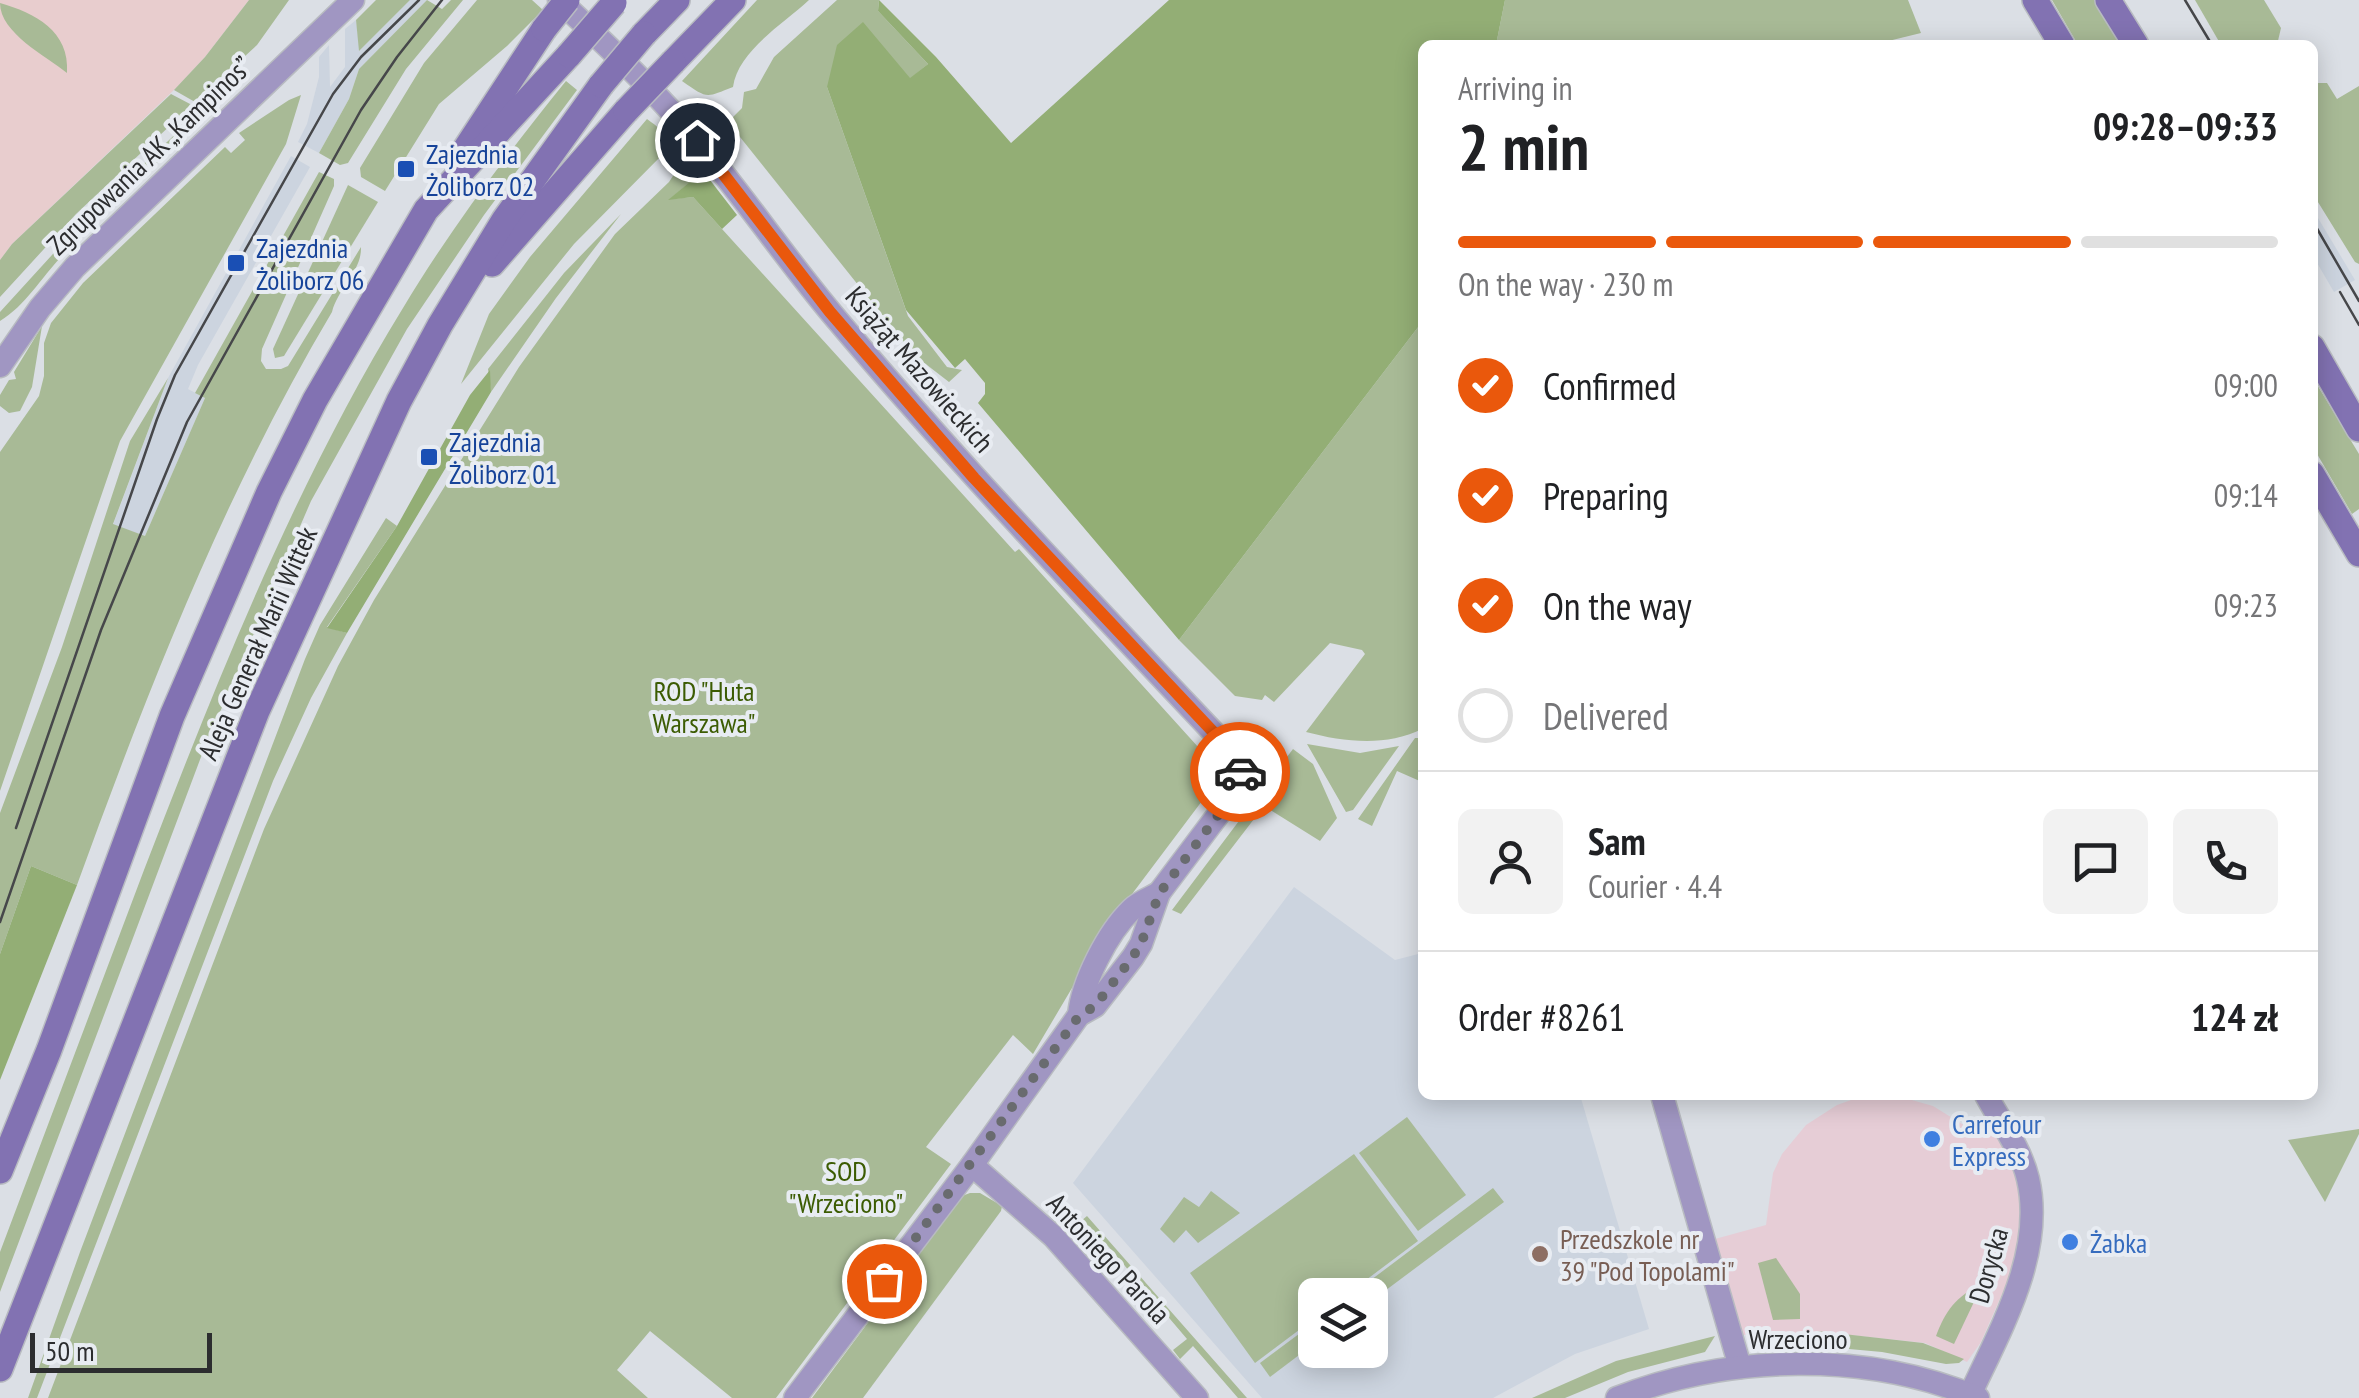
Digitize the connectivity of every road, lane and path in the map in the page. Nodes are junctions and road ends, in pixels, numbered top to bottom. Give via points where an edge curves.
1 (353, 0) edge
2 (559, 0) edge
3 (567, 0) edge
4 (678, 0) edge
5 (733, 0) edge
6 (2036, 0) edge
7 (2108, 0) edge
8 (615, 1) edge
9 (2059, 40) edge
10 (2133, 40) edge
11 (426, 210) junction
12 (440, 325) junction
13 (2318, 357) edge
14 (0, 366) edge
15 (2359, 428) edge
16 (2318, 484) edge
17 (2359, 554) edge
18 (1663, 1100) edge
19 (1989, 1100) edge
20 (972, 1165) junction
21 (0, 1171) edge
22 (1740, 1367) junction
23 (0, 1369) edge
24 (1974, 1396) edge
25 (795, 1398) edge
26 (1197, 1398) edge
27 (1617, 1398) edge

1 - 14 street, Zgrupowania AK „Kampinos” via 75,267
2 - 20 street, Książąt Mazowieckich via 697,140 842,325 974,478 1233,753 1240,772 1236,791 1159,894 1132,958 1095,1006 1079,1016
3 - 11 main road, bridge
4 - 12 main road, Aleja Generał Marii Wittek, bridge via 602,85 504,220
5 - 12 main road, bridge via 626,110
6 - 9 main road
7 - 10 main road
8 - 11 main road, Aleja Generał Marii Wittek, bridge
11 - 21 main road, Aleja Generał Marii Wittek via 269,492 172,716
12 - 23 main road, Aleja Generał Marii Wittek via 257,711
13 - 15 main road
16 - 17 main road
18 - 22 street
19 - 24 street, Dorycka via 2028,1178 2030,1232
20 - 25 street
20 - 26 street, Antoniego Parola via 1053,1236
22 - 24 street, Wrzeciono via 1853,1367
22 - 27 street, Wrzeciono

